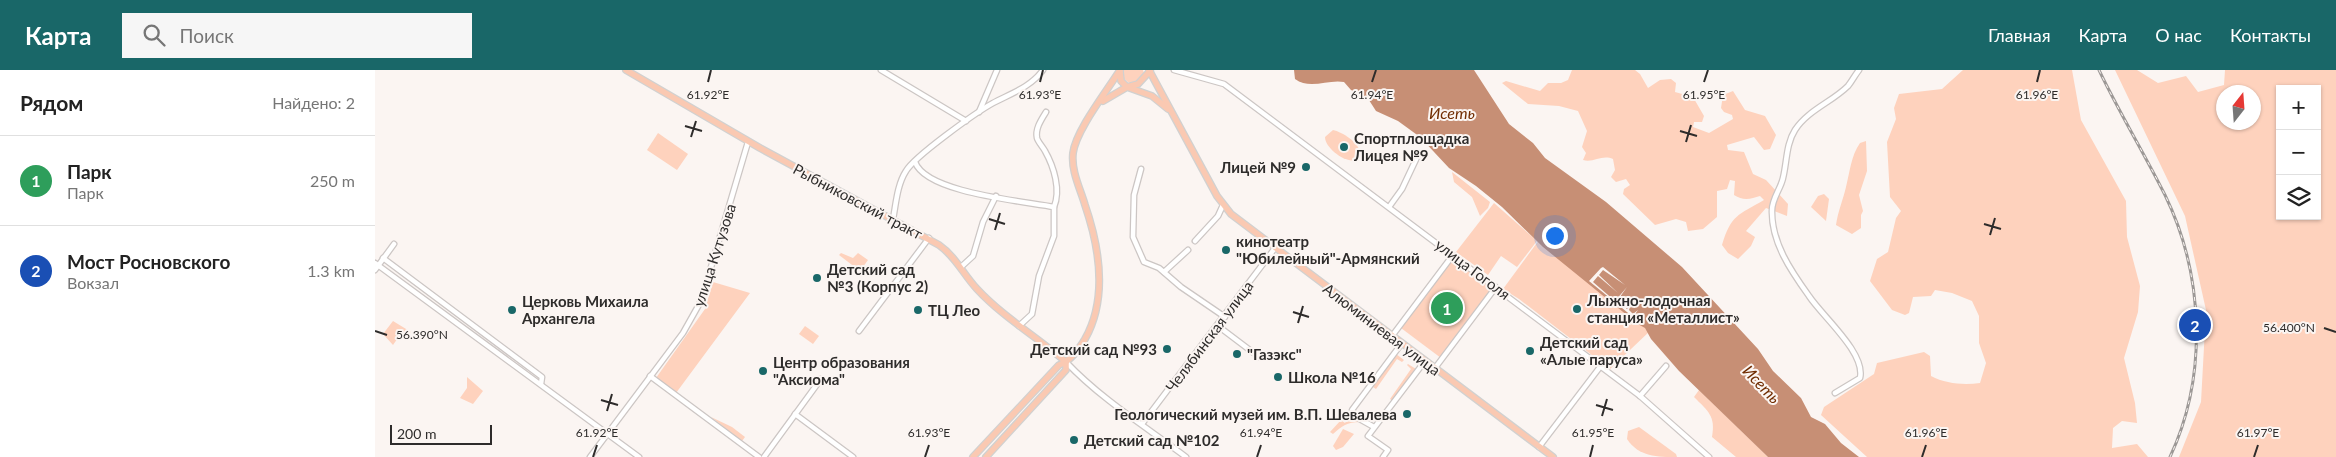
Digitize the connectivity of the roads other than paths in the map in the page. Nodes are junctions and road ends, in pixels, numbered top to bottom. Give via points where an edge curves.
1 (626, 70) edge
2 (881, 70) edge
3 (997, 70) edge
4 (1043, 70) edge
5 (1120, 70) edge
6 (1150, 70) edge
7 (1174, 70) edge
8 (1859, 70) edge
9 (1127, 87) junction
10 (1099, 104) junction
11 (979, 112) junction
12 (1046, 112) dead end
13 (1174, 117) junction
14 (966, 121) junction
15 (748, 142) junction
16 (1419, 153) dead end
17 (915, 162) junction
18 (1141, 169) dead end
19 (996, 196) junction
20 (1223, 205) junction
21 (1054, 207) junction
22 (1389, 207) junction
23 (1231, 214) junction
24 (1218, 216) junction
25 (893, 219) junction
26 (929, 238) junction
27 (1195, 241) dead end
28 (395, 244) dead end
29 (1275, 248) junction
30 (1188, 250) dead end
31 (1453, 255) junction
32 (383, 258) junction
33 (376, 266) edge
34 (961, 267) junction
35 (1164, 272) junction
36 (1496, 287) junction
37 (1225, 317) junction
38 (1019, 326) junction
39 (1219, 326) junction
40 (859, 331) dead end
41 (1392, 336) junction
42 (1402, 343) junction
43 (1259, 357) dead end
44 (1425, 361) junction
45 (1066, 362) junction
46 (1601, 366) junction
47 (1666, 366) dead end
48 (1435, 368) junction
49 (650, 376) junction
50 (821, 379) dead end
51 (541, 384) junction
52 (1835, 393) dead end
53 (1640, 396) junction
54 (795, 414) junction
55 (1142, 424) junction
56 (1374, 427) junction
57 (607, 434) junction
58 (1539, 447) junction
59 (1548, 456) edge
60 (590, 457) edge
61 (639, 457) edge
62 (759, 457) edge
63 (764, 457) edge
64 (853, 457) edge
65 (973, 457) edge
66 (986, 457) edge
67 (1186, 457) edge
68 (1383, 457) edge
69 (1709, 457) edge

1 - 15 main road, Рыбниковский тракт
2 - 14 street
3 - 11 street
4 - 11 street via 1037,78
5 - 9 main road via 1121,81
5 - 10 main road
6 - 9 main road via 1141,83
6 - 13 main road
7 - 22 street, улица Гоголя via 1224,84
8 - 52 street via 1847,86 1807,116 1795,130 1772,209 1782,254 1809,297 1854,353 1862,370 1860,378
9 - 10 main road
9 - 13 main road via 1159,100
10 - 45 main road via 1077,139 1073,160 1094,238 1098,296 1089,331
11 - 14 street
12 - 21 street via 1037,137 1049,158 1057,186
13 - 20 main road, Алюминиевая улица
14 - 17 street
15 - 25 main road, Рыбниковский тракт
15 - 49 street, улица Кутузова via 701,301 683,333
16 - 22 street via 1402,189
17 - 19 street via 919,170 946,187
17 - 25 street via 903,177
18 - 35 street via 1134,195 1133,237 1144,262
19 - 21 street
19 - 34 street via 983,222 973,256
20 - 23 main road, Алюминиевая улица
20 - 24 street
21 - 38 street via 1053,236 1039,276 1032,314
22 - 31 street, улица Гоголя
23 - 24 street
23 - 29 main road, Алюминиевая улица
24 - 27 street
25 - 26 main road, Рыбниковский тракт
26 - 34 main road, Рыбниковский тракт
26 - 40 street
28 - 32 street
29 - 37 street, Челябинская улица
29 - 41 main road, Алюминиевая улица
30 - 35 street
31 - 36 street, улица Гоголя
31 - 41 street
32 - 33 street
32 - 51 street via 542,378
33 - 51 street
34 - 38 main road, Рыбниковский тракт via 976,288
35 - 37 street
36 - 46 street, улица Гоголя
36 - 48 street
37 - 39 street, Челябинская улица
38 - 45 main road, Рыбниковский тракт
39 - 43 street
39 - 55 street, Челябинская улица
41 - 42 main road, Алюминиевая улица
42 - 44 main road, Алюминиевая улица
42 - 56 street via 1352,410
44 - 48 main road, Алюминиевая улица
44 - 56 street
45 - 55 street
45 - 65 main road via 1059,365
45 - 66 main road via 1066,370
46 - 53 street, улица Гоголя
46 - 58 street
47 - 53 street
48 - 58 main road, Алюминиевая улица
49 - 57 street, улица Кутузова
49 - 62 street
50 - 54 street
51 - 57 street
53 - 69 street, улица Гоголя
54 - 63 street
54 - 64 street
55 - 67 street
56 - 68 street via 1367,436 1388,450
57 - 60 street, улица Кутузова
57 - 61 street
58 - 59 main road, Алюминиевая улица

